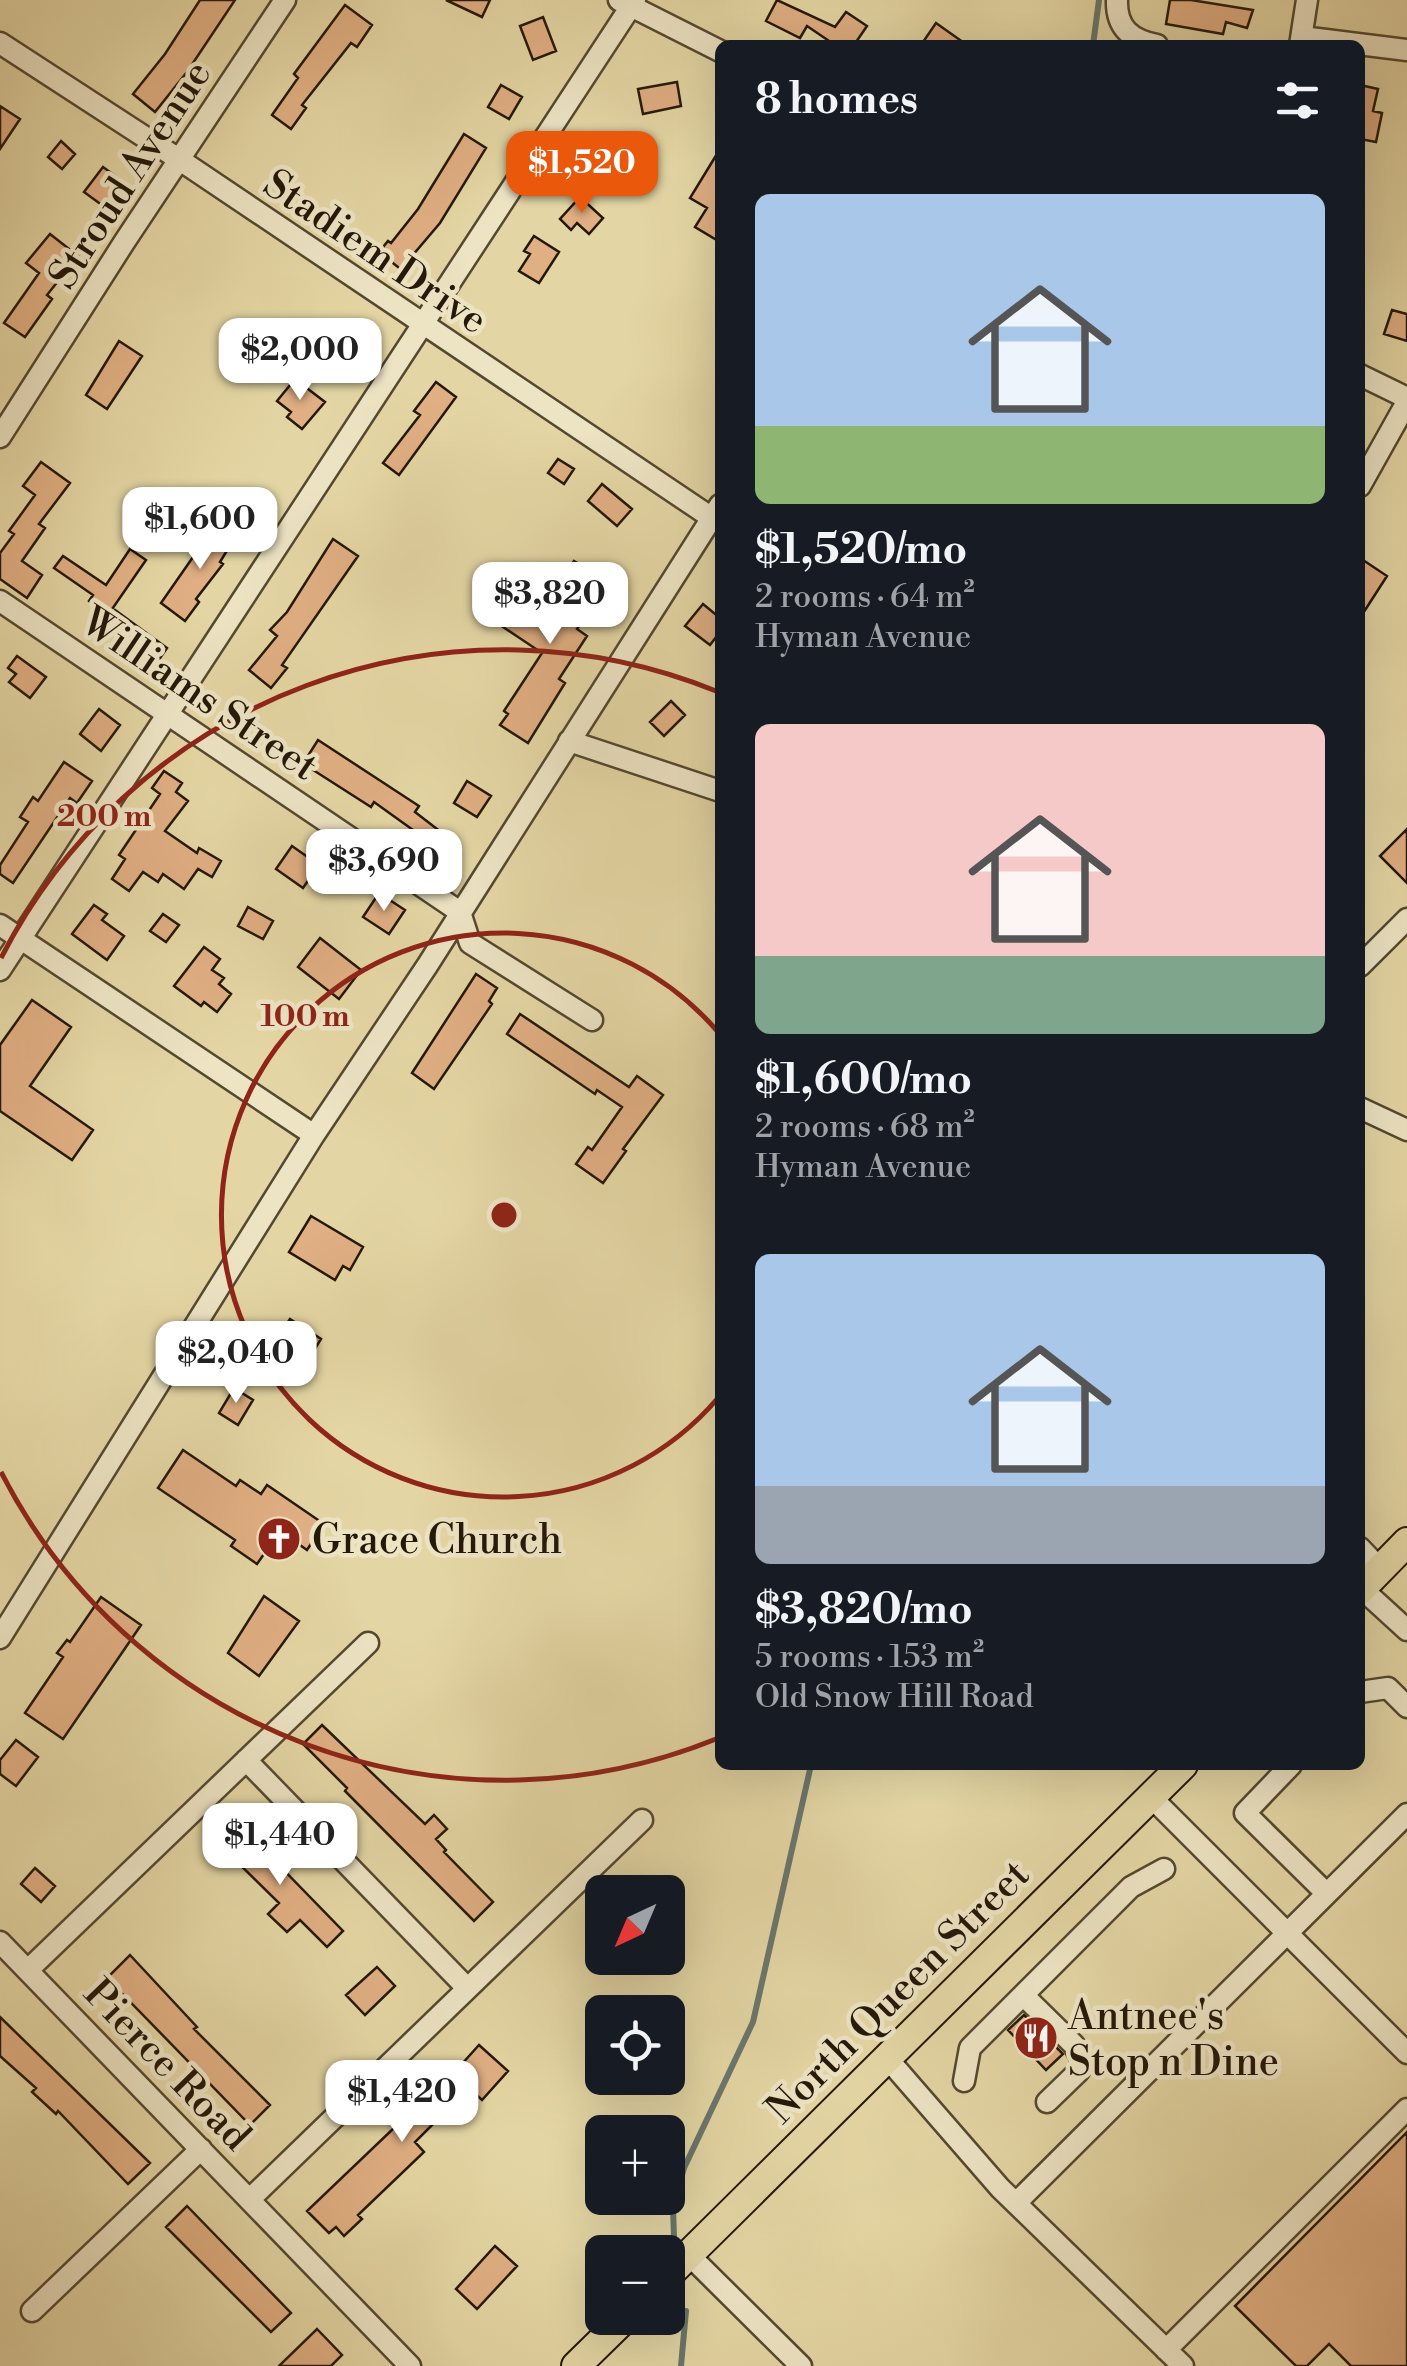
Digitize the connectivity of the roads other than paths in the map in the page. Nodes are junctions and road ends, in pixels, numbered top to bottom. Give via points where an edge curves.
1 (285, 0) edge
2 (1117, 0) edge
3 (1307, 0) edge
4 (628, 2) edge
5 (1139, 40) edge
6 (1301, 40) edge
7 (0, 43) edge
8 (1365, 46) edge
9 (715, 48) edge
10 (1407, 50) edge
11 (180, 160) junction
12 (424, 325) junction
13 (1365, 378) edge
14 (1407, 400) edge
15 (0, 438) edge
16 (1365, 477) edge
17 (715, 511) edge
18 (715, 514) edge
19 (0, 601) edge
20 (168, 714) junction
21 (569, 741) junction
22 (715, 789) edge
23 (460, 912) junction
24 (1407, 919) edge
25 (0, 925) edge
26 (20, 939) junction
27 (1365, 961) edge
28 (0, 970) edge
29 (592, 1020) dead end
30 (1365, 1110) edge
31 (1407, 1130) edge
32 (314, 1135) junction
33 (1407, 1542) edge
34 (1367, 1582) edge
35 (1407, 1630) edge
36 (0, 1638) edge
37 (368, 1643) dead end
38 (1365, 1691) edge
39 (1407, 1707) edge
40 (246, 1760) junction
41 (1178, 1770) edge
42 (1286, 1770) edge
43 (1151, 1797) junction
44 (1407, 1814) edge
45 (642, 1820) dead end
46 (1164, 1869) dead end
47 (1326, 1894) junction
48 (1286, 1932) junction
49 (0, 1942) edge
50 (28, 1970) junction
51 (467, 1988) junction
52 (1023, 1995) junction
53 (1407, 2052) edge
54 (887, 2058) junction
55 (964, 2081) dead end
56 (1046, 2102) dead end
57 (1407, 2109) edge
58 (201, 2149) junction
59 (250, 2198) junction
60 (1016, 2203) junction
61 (688, 2254) junction
62 (685, 2257) edge
63 (32, 2312) dead end
64 (607, 2335) edge
65 (1166, 2350) junction
66 (410, 2366) edge
67 (576, 2366) edge
68 (801, 2366) edge
69 (1183, 2366) edge

1 - 11 street, Stroud Avenue
2 - 5 street via 1124,30
3 - 6 street
4 - 9 street
4 - 12 street
7 - 11 street, Stadiem Drive
8 - 10 street
11 - 12 street, Stadiem Drive
11 - 15 street, Stroud Avenue
12 - 17 street, Stadiem Drive
12 - 20 street
13 - 14 street
14 - 16 street
18 - 21 street
19 - 20 street, Williams Street
20 - 23 street, Williams Street
20 - 26 street
21 - 22 street
21 - 23 street
23 - 29 street via 470,943
23 - 32 street
24 - 27 street
25 - 26 street
26 - 28 street
26 - 32 street
30 - 31 street
32 - 36 street
33 - 34 main road
34 - 35 street
37 - 40 street
38 - 39 street via 1388,1688
40 - 50 street
40 - 51 street
41 - 43 main road, North Queen Street
42 - 47 street via 1245,1813
43 - 48 street
43 - 54 main road, North Queen Street
44 - 47 street
45 - 51 street
46 - 52 street via 1130,1888
47 - 48 street
48 - 53 street
48 - 60 street
49 - 50 street, Pierce Road
50 - 58 street, Pierce Road
51 - 59 street
52 - 55 street via 970,2048
52 - 56 street via 1082,2060
54 - 60 street
54 - 61 main road, North Queen Street
57 - 65 street
58 - 59 street, Pierce Road
58 - 63 street
59 - 66 street, Pierce Road
60 - 65 street
61 - 62 main road, North Queen Street
61 - 68 street
64 - 67 main road
65 - 69 street

